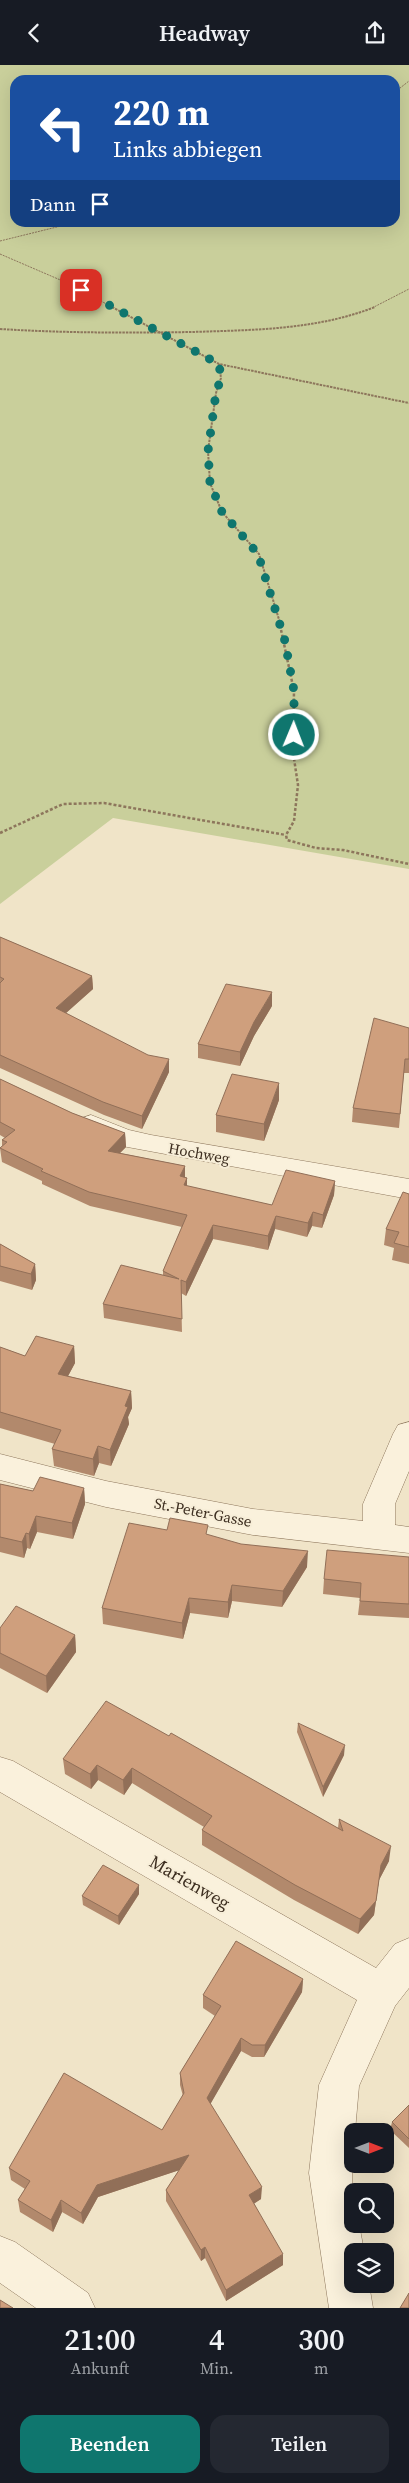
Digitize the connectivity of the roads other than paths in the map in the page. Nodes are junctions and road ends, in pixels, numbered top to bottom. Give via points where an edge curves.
1 (69, 1113) edge
2 (409, 1189) edge
3 (409, 1434) edge
4 (0, 1467) edge
5 (394, 1538) edge
6 (0, 1773) edge
7 (409, 1957) edge
8 (380, 1991) junction
9 (0, 2257) edge
10 (73, 2308) edge
11 (351, 2308) edge

1 - 2 street, Hochweg via 122,1137 151,1145
3 - 5 street via 379,1504
4 - 5 street, St.-Peter-Gasse via 106,1493 253,1522
6 - 8 street, Marienweg
7 - 8 street
8 - 11 street via 339,2085 330,2173
9 - 10 street

